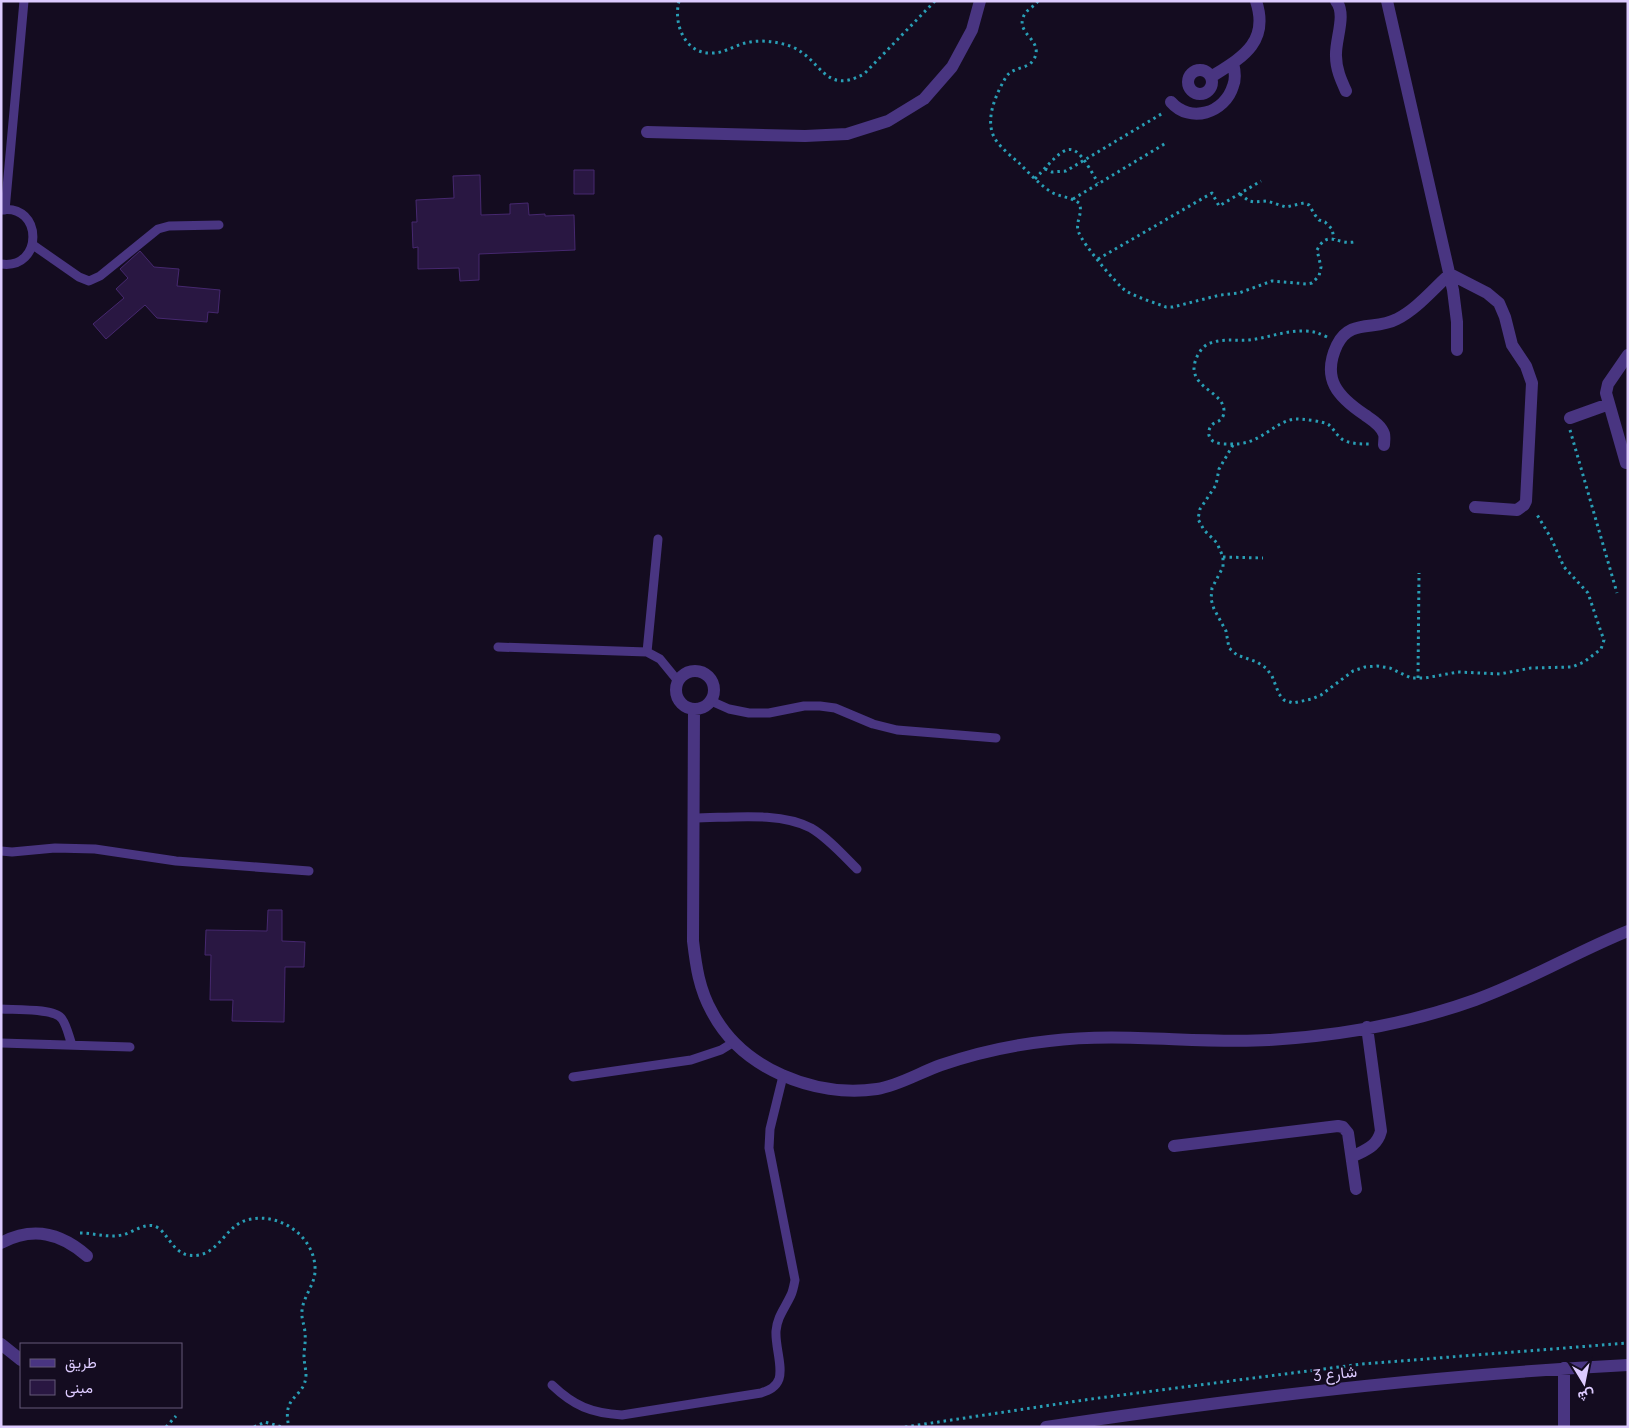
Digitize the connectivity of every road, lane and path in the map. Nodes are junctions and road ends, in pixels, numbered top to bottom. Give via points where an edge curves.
1 (24, 1) edge
2 (679, 1) edge
3 (935, 1) edge
4 (980, 1) edge
5 (1038, 1) edge
6 (1256, 1) edge
7 (1336, 1) edge
8 (1387, 1) edge
9 (1233, 63) junction
10 (1211, 77) junction
11 (1190, 90) junction
12 (1346, 91) dead end
13 (1170, 105) junction
14 (647, 132) dead end
15 (1166, 143) dead end
16 (1085, 160) junction
17 (1045, 169) junction
18 (1036, 179) junction
19 (1261, 181) dead end
20 (1098, 184) junction
21 (1240, 194) junction
22 (1072, 199) junction
23 (3, 210) edge
24 (219, 225) dead end
25 (1334, 239) junction
26 (1354, 242) dead end
27 (33, 245) junction
28 (1098, 259) junction
29 (1, 264) edge
30 (1450, 274) junction
31 (1338, 342) junction
32 (1457, 350) dead end
33 (1628, 355) edge
34 (1609, 404) junction
35 (1570, 418) joint
36 (1233, 445) junction
37 (1384, 445) joint
38 (1626, 463) dead end
39 (1526, 496) junction
40 (1475, 507) dead end
41 (658, 538) dead end
42 (1223, 557) junction
43 (1263, 558) dead end
44 (1419, 573) dead end
45 (1617, 593) dead end
46 (498, 647) dead end
47 (647, 652) junction
48 (1418, 678) junction
49 (678, 681) junction
50 (711, 701) junction
51 (694, 709) junction
52 (996, 738) dead end
53 (693, 818) junction
54 (1, 851) edge
55 (857, 869) dead end
56 (309, 871) dead end
57 (1628, 931) edge
58 (1, 1009) edge
59 (1367, 1027) junction
60 (734, 1042) junction
61 (1, 1043) edge
62 (72, 1045) junction
63 (130, 1047) dead end
64 (783, 1076) junction
65 (574, 1077) dead end
66 (1174, 1146) dead end
67 (1352, 1157) junction
68 (1356, 1189) dead end
69 (60, 1238) junction
70 (1, 1243) edge
71 (87, 1256) dead end
72 (1628, 1343) edge
73 (1, 1344) edge
74 (20, 1359) edge
75 (1628, 1365) edge
76 (1564, 1368) junction
77 (552, 1385) dead end
78 (176, 1416) dead end
79 (166, 1427) edge
80 (254, 1427) edge
81 (282, 1427) edge
82 (290, 1427) edge
83 (905, 1427) edge
84 (1046, 1427) edge
85 (1564, 1427) edge

1 - 23 lane
2 - 3 path via 678,24 695,49 711,54 756,41 784,44 802,52 824,74 844,81 864,74
4 - 14 street via 972,30 952,67 924,98 888,121 848,134 805,136
5 - 18 path via 1022,19 1025,32 1035,42 1034,58 1029,65 1008,74 990,118 996,140
6 - 9 street via 1260,16 1254,44
7 - 12 street via 1341,14 1336,59
8 - 30 street
9 - 10 street
9 - 13 street via 1234,85 1222,103 1197,115
10 - 11 street via 1211,86 1206,93
10 - 11 street via 1203,71 1193,72 1188,80
11 - 13 street
13 - 16 path
15 - 20 path
16 - 17 path via 1066,171
16 - 17 path via 1078,152 1066,150 1060,152
16 - 20 path
17 - 18 path
18 - 22 path via 1052,192
19 - 21 path
20 - 22 path
21 - 25 path via 1248,201 1267,201 1286,207 1304,202 1332,229
21 - 28 path via 1219,206 1212,192
22 - 28 path via 1081,207 1077,223 1079,234
23 - 27 lane via 12,210 26,217 33,230
24 - 27 lane via 158,229 100,276 90,280 78,277
25 - 26 path
25 - 28 path via 1323,241 1317,250 1320,272 1312,283 1272,281 1239,293 1173,307 1125,290
27 - 29 lane via 19,262
30 - 31 street via 1396,320 1383,325 1357,327
30 - 32 street
30 - 39 street via 1499,303 1512,345 1530,374
31 - 36 path via 1315,332 1303,331 1247,340 1220,340 1206,345 1197,356 1194,370 1200,384 1224,407 1224,414 1208,433 1215,442
31 - 37 street via 1332,356 1331,372 1335,386 1343,399 1378,424 1384,434
33 - 34 street via 1608,384
34 - 35 street
34 - 38 street
35 - 45 path via 1571,440
36 - 37 path via 1259,438 1297,419 1324,422 1337,435 1353,443
36 - 42 path via 1198,519 1217,543
39 - 40 street via 1524,505 1517,510
39 - 48 path via 1564,566 1588,593 1604,640 1601,649 1572,667 1530,668 1500,674 1458,672
41 - 47 lane
42 - 43 path
42 - 48 path via 1223,567 1212,588 1211,598 1224,624 1229,648 1266,668 1284,700 1312,700 1353,671 1365,667 1390,668
44 - 48 path
46 - 47 lane
47 - 49 lane via 660,659
49 - 50 street via 693,671 705,673 715,689
49 - 51 street via 678,699
50 - 51 street
50 - 52 lane via 749,713 820,706 835,708 897,730
51 - 53 street
53 - 55 lane via 780,818 797,822 820,834
53 - 60 street via 693,941 698,978 712,1013
54 - 56 lane via 95,848 190,862
57 - 59 street via 1475,1000
58 - 62 lane via 59,1015
59 - 64 street via 1270,1040 1133,1037 1050,1040 977,1054 880,1089 847,1091 814,1087
59 - 67 street via 1381,1131 1374,1146
60 - 64 street
60 - 65 lane via 691,1060
61 - 62 lane
62 - 63 lane
64 - 77 lane via 770,1129 769,1148 795,1280 776,1330 780,1376 777,1384 761,1392 622,1415 602,1414 583,1408
66 - 67 street via 1338,1126 1348,1133
67 - 68 street
69 - 70 street via 27,1234
69 - 71 street
69 - 82 path via 76,1233 114,1236 154,1226 173,1246 193,1256 207,1252 235,1225 245,1220 267,1218 297,1231 310,1250 315,1269 302,1311 305,1382 288,1409
72 - 83 path via 1362,1364
73 - 74 street
75 - 76 street, شارع 3
76 - 84 street, شارع 3 via 1304,1393
76 - 85 street
78 - 79 path
80 - 81 path via 265,1422

